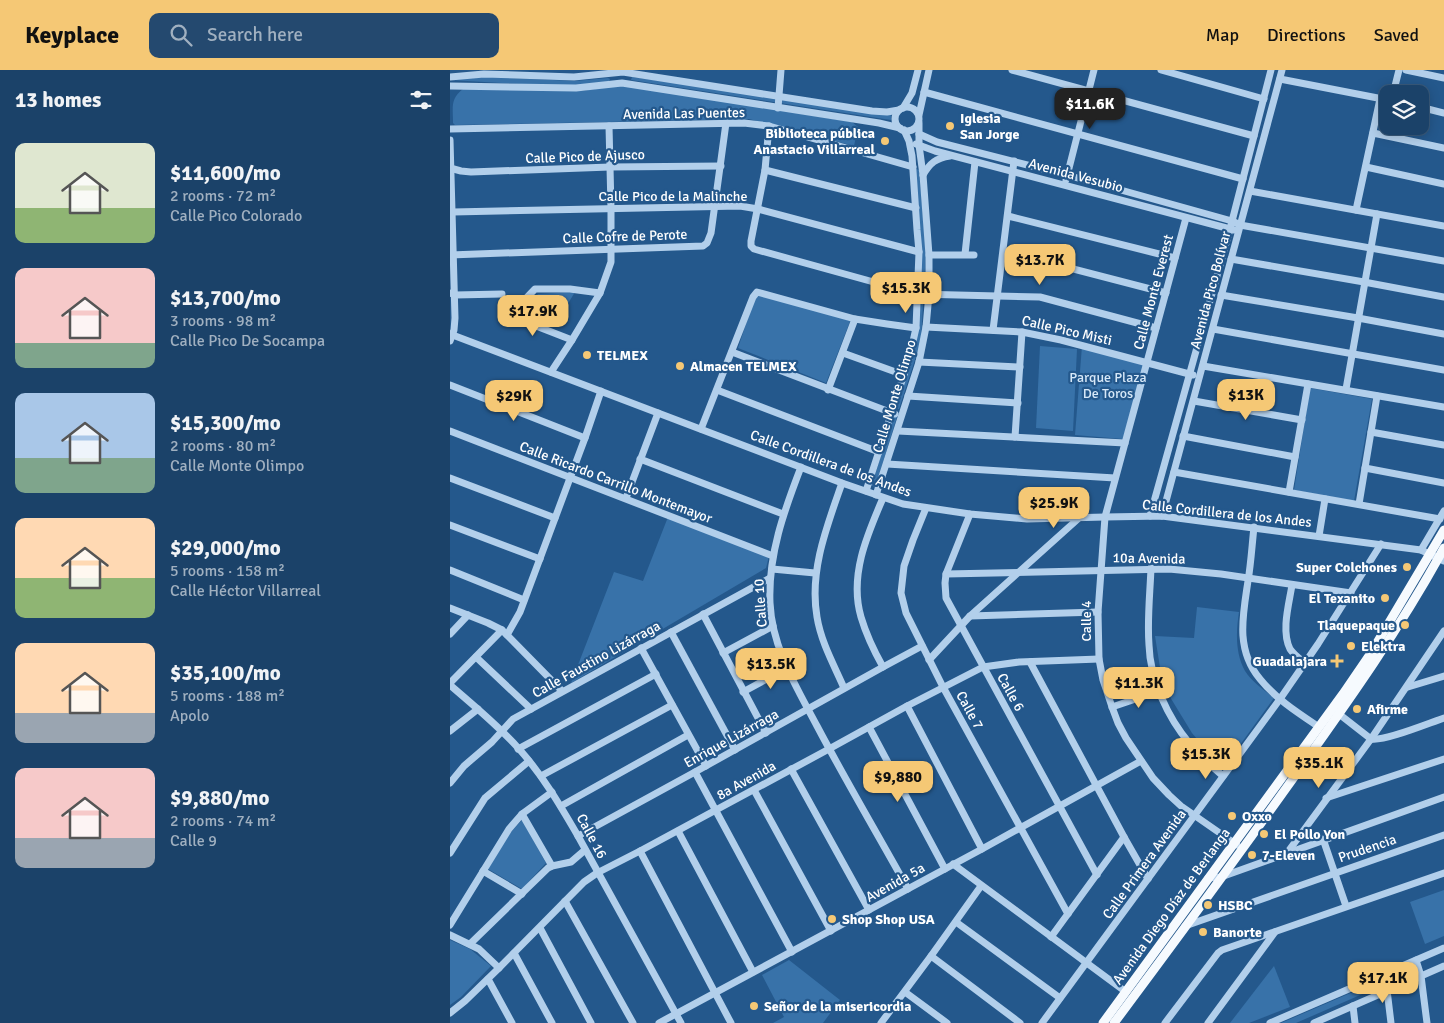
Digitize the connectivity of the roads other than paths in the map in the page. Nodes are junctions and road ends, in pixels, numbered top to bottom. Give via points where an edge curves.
1 (781, 70) edge
2 (918, 70) edge
3 (929, 70) edge
4 (1012, 70) edge
5 (1094, 70) edge
6 (1161, 70) edge
7 (1271, 70) edge
8 (1282, 70) edge
9 (1399, 70) edge
10 (1406, 70) edge
11 (614, 71) edge
12 (623, 71) edge
13 (450, 77) edge
14 (1444, 78) edge
15 (1280, 79) junction
16 (613, 83) junction
17 (622, 83) junction
18 (1395, 85) edge
19 (450, 86) edge
20 (1089, 91) junction
21 (924, 92) junction
22 (779, 96) junction
23 (1379, 98) edge
24 (1264, 99) junction
25 (778, 108) junction
26 (901, 109) junction
27 (1429, 110) edge
28 (1444, 113) edge
29 (1379, 114) edge
30 (919, 119) junction
31 (726, 123) junction
32 (609, 126) junction
33 (769, 126) junction
34 (450, 129) edge
35 (902, 129) junction
36 (1078, 133) junction
37 (1373, 133) junction
38 (919, 134) junction
39 (1254, 136) junction
40 (450, 140) edge
41 (909, 141) junction
42 (919, 146) junction
43 (1444, 148) edge
44 (953, 156) junction
45 (1014, 161) junction
46 (975, 162) junction
47 (721, 166) junction
48 (610, 167) junction
49 (913, 167) junction
50 (1366, 167) junction
51 (451, 168) edge
52 (765, 170) junction
53 (1013, 171) junction
54 (923, 175) junction
55 (1067, 176) junction
56 (1243, 179) junction
57 (1444, 184) edge
58 (1064, 185) junction
59 (1250, 190) junction
60 (451, 199) edge
61 (715, 206) junction
62 (611, 208) junction
63 (916, 208) junction
64 (758, 209) junction
65 (1356, 210) junction
66 (453, 212) junction
67 (1377, 214) junction
68 (1008, 216) junction
69 (1186, 218) junction
70 (1232, 221) junction
71 (1444, 226) edge
72 (1239, 228) junction
73 (1230, 229) junction
74 (611, 248) junction
75 (1370, 248) junction
76 (1004, 251) junction
77 (919, 252) junction
78 (964, 254) junction
79 (452, 255) edge
80 (929, 255) junction
81 (974, 255) dead end
82 (1175, 258) junction
83 (1231, 260) junction
84 (1444, 261) edge
85 (1364, 282) junction
86 (600, 293) junction
87 (1166, 293) junction
88 (452, 294) edge
89 (502, 294) dead end
90 (917, 294) junction
91 (929, 294) junction
92 (998, 295) junction
93 (1221, 295) junction
94 (1444, 297) edge
95 (1358, 318) junction
96 (855, 319) junction
97 (926, 327) junction
98 (916, 328) junction
99 (1156, 328) junction
100 (1213, 329) junction
101 (993, 330) junction
102 (1022, 332) junction
103 (1444, 334) edge
104 (451, 337) edge
105 (572, 340) junction
106 (732, 352) junction
107 (843, 353) junction
108 (1352, 354) junction
109 (919, 362) junction
110 (1148, 362) junction
111 (1203, 366) junction
112 (1020, 367) junction
113 (1444, 370) edge
114 (551, 372) junction
115 (1189, 374) junction
116 (904, 375) junction
117 (1200, 376) junction
118 (1308, 384) junction
119 (450, 385) edge
120 (717, 390) junction
121 (828, 390) junction
122 (1346, 390) junction
123 (601, 391) junction
124 (908, 396) junction
125 (1377, 396) junction
126 (1194, 401) junction
127 (1018, 403) junction
128 (1444, 407) edge
129 (658, 413) junction
130 (892, 413) junction
131 (902, 416) junction
132 (1302, 420) junction
133 (701, 429) junction
134 (450, 431) edge
135 (898, 431) junction
136 (1371, 432) junction
137 (1183, 436) junction
138 (1015, 437) junction
139 (585, 438) junction
140 (1125, 443) junction
141 (1444, 445) edge
142 (879, 452) junction
143 (1295, 457) junction
144 (640, 459) junction
145 (887, 464) junction
146 (800, 467) junction
147 (1365, 468) junction
148 (1174, 472) junction
149 (450, 478) edge
150 (570, 478) junction
151 (1115, 478) junction
152 (842, 483) junction
153 (1444, 483) edge
154 (866, 491) junction
155 (1288, 492) junction
156 (879, 496) junction
157 (626, 498) junction
158 (1325, 499) junction
159 (1359, 504) junction
160 (926, 508) junction
161 (1444, 511) edge
162 (783, 514) junction
163 (970, 514) junction
164 (1105, 516) junction
165 (1150, 516) junction
166 (1162, 516) junction
167 (555, 518) junction
168 (1080, 518) junction
169 (1440, 519) junction
170 (450, 525) edge
171 (1254, 528) junction
172 (1444, 530) edge
173 (1319, 536) junction
174 (1381, 544) junction
175 (1444, 548) edge
176 (1421, 550) junction
177 (773, 556) junction
178 (1438, 557) edge
179 (540, 559) junction
180 (1151, 568) junction
181 (772, 569) junction
182 (450, 570) edge
183 (1100, 570) junction
184 (1020, 572) junction
185 (815, 573) junction
186 (946, 574) junction
187 (770, 578) junction
188 (1248, 579) junction
189 (1292, 585) junction
190 (1351, 593) junction
191 (524, 600) junction
192 (450, 608) edge
193 (1098, 612) junction
194 (703, 614) junction
195 (468, 615) junction
196 (970, 616) junction
197 (773, 626) junction
198 (960, 626) junction
199 (671, 632) junction
200 (1444, 632) edge
201 (504, 633) junction
202 (450, 634) edge
203 (922, 646) junction
204 (642, 648) junction
205 (723, 653) junction
206 (476, 657) junction
207 (1099, 659) junction
208 (929, 660) junction
209 (1030, 662) junction
210 (1305, 663) junction
211 (883, 667) junction
212 (983, 667) junction
213 (787, 668) junction
214 (656, 674) junction
215 (1444, 676) edge
216 (450, 684) edge
217 (943, 687) junction
218 (1407, 687) junction
219 (844, 688) junction
220 (562, 691) junction
221 (1159, 691) junction
222 (744, 692) junction
223 (1280, 699) junction
224 (672, 706) junction
225 (907, 706) junction
226 (1112, 707) junction
227 (808, 708) junction
228 (478, 709) junction
229 (531, 709) junction
230 (1339, 714) junction
231 (1444, 718) edge
232 (869, 727) junction
233 (1319, 728) junction
234 (450, 731) edge
235 (501, 731) junction
236 (766, 733) junction
237 (688, 735) junction
238 (1371, 739) junction
239 (518, 748) junction
240 (829, 749) junction
241 (735, 750) junction
242 (1444, 759) edge
243 (529, 761) junction
244 (1141, 761) junction
245 (706, 766) junction
246 (791, 769) junction
247 (695, 772) junction
248 (541, 776) junction
249 (1223, 776) junction
250 (450, 783) edge
251 (1096, 785) junction
252 (754, 790) junction
253 (552, 792) junction
254 (1444, 797) edge
255 (1326, 798) junction
256 (561, 806) junction
257 (1059, 806) junction
258 (715, 811) junction
259 (522, 814) junction
260 (1194, 816) junction
261 (1020, 827) junction
262 (678, 831) junction
263 (1444, 835) edge
264 (578, 836) junction
265 (1124, 837) junction
266 (1323, 839) junction
267 (1234, 843) junction
268 (1243, 848) junction
269 (982, 849) junction
270 (585, 850) junction
271 (640, 851) junction
272 (450, 853) edge
273 (1287, 853) junction
274 (953, 864) junction
275 (552, 866) junction
276 (945, 869) junction
277 (483, 871) junction
278 (597, 873) junction
279 (1334, 873) junction
280 (1444, 873) edge
281 (1097, 875) junction
282 (1221, 877) junction
283 (1208, 878) junction
284 (1148, 879) junction
285 (981, 886) junction
286 (908, 889) junction
287 (522, 894) junction
288 (565, 901) junction
289 (1346, 906) junction
290 (870, 910) junction
291 (1068, 914) junction
292 (956, 922) junction
293 (450, 925) edge
294 (1185, 926) junction
295 (540, 928) junction
296 (831, 931) junction
297 (1275, 932) junction
298 (450, 935) edge
299 (1051, 937) junction
300 (470, 944) junction
301 (1444, 948) edge
302 (792, 952) junction
303 (514, 953) junction
304 (931, 956) junction
305 (1416, 960) junction
306 (1086, 963) junction
307 (1444, 966) edge
308 (499, 968) junction
309 (753, 972) junction
310 (1421, 976) junction
311 (488, 979) junction
312 (1387, 990) junction
313 (904, 992) junction
314 (1126, 992) junction
315 (715, 993) junction
316 (1060, 998) junction
317 (1352, 1006) junction
318 (450, 1013) edge
319 (676, 1014) junction
320 (1317, 1022) edge
321 (512, 1023) edge
322 (552, 1023) edge
323 (591, 1023) edge
324 (633, 1023) edge
325 (659, 1023) edge
326 (681, 1023) edge
327 (731, 1023) edge
328 (880, 1023) edge
329 (947, 1023) edge
330 (1020, 1023) edge
331 (1042, 1023) edge
332 (1103, 1023) edge
333 (1114, 1023) edge
334 (1165, 1023) edge
335 (1208, 1023) edge
336 (1270, 1023) edge
337 (1355, 1023) edge
338 (1391, 1023) edge
339 (1427, 1023) edge

1 - 22 street
2 - 26 street via 912,93
3 - 21 street
4 - 20 street
5 - 20 street
6 - 24 street
7 - 24 street, Avenida Pico Bolívar
8 - 15 street, Avenida Pico Bolívar
9 - 18 street
10 - 14 street
11 - 12 street, Avenida Las Puentes
11 - 13 street, Avenida Las Puentes via 574,77 484,74
11 - 16 street
12 - 17 street
12 - 22 street, Avenida Las Puentes
15 - 23 street
15 - 59 street, Avenida Pico Bolívar
16 - 17 street, Avenida Las Puentes
16 - 19 street, Avenida Las Puentes via 588,88
17 - 25 street, Avenida Las Puentes
20 - 36 street
20 - 39 street
21 - 30 street
21 - 36 street
22 - 25 street
22 - 26 street, Avenida Las Puentes via 872,111
24 - 39 street, Avenida Pico Bolívar
25 - 35 street, Avenida Las Puentes
26 - 30 street via 911,108
26 - 35 street via 896,121
27 - 28 street
29 - 37 street
30 - 35 street via 914,128
30 - 38 street, Calle Monte Olimpo
31 - 32 street, Avenida Las Puentes
31 - 33 street, Avenida Las Puentes
31 - 47 street, Calle Cofre de Perote
32 - 34 street, Avenida Las Puentes
32 - 48 street
33 - 49 street, Avenida Las Puentes
33 - 52 street
35 - 41 street, Calle Monte Olimpo
36 - 55 street
36 - 56 street
37 - 43 street
37 - 50 street
38 - 42 street, Calle Monte Olimpo
38 - 45 street, Avenida Vesubio via 937,142
39 - 56 street, Avenida Pico Bolívar
40 - 51 street
41 - 42 street, Avenida Vesubio
41 - 49 street, Calle Monte Olimpo
42 - 44 street, Avenida Vesubio
42 - 54 street, Calle Monte Olimpo
44 - 46 street, Avenida Vesubio
44 - 54 street via 934,161
45 - 53 street
45 - 55 street, Avenida Vesubio
46 - 53 street, Avenida Vesubio
46 - 78 street
47 - 48 street, Calle Pico de Ajusco
47 - 61 street, Calle Cofre de Perote
48 - 51 street, Calle Pico de Ajusco via 471,172
48 - 62 street
49 - 63 street, Calle Monte Olimpo
50 - 57 street
50 - 65 street
51 - 60 street
52 - 63 street
52 - 64 street
53 - 58 street, Avenida Vesubio
53 - 68 street
54 - 80 street, Calle Monte Olimpo
55 - 58 street
55 - 70 street, Avenida Vesubio
56 - 70 street, Avenida Pico Bolívar
58 - 69 street, Avenida Vesubio
59 - 65 street
59 - 72 street, Avenida Pico Bolívar
60 - 66 street
61 - 62 street, Calle Pico de la Malinche
61 - 64 street, Calle Pico de la Malinche
61 - 74 street, Calle Cofre de Perote via 710,240 703,246
62 - 66 street, Calle Pico de la Malinche
62 - 74 street
63 - 77 street, Calle Monte Olimpo
64 - 77 street, Calle Pico de la Malinche
64 - 90 street via 752,246 758,251
65 - 67 street
66 - 79 street
67 - 71 street
67 - 75 street
68 - 76 street
68 - 82 street
69 - 73 street, Avenida Vesubio
69 - 82 street, Calle Monte Everest
70 - 72 street, Avenida Vesubio
70 - 73 street, Avenida Pico Bolívar
72 - 73 street, Avenida Vesubio
72 - 75 street
72 - 83 street, Avenida Pico Bolívar
73 - 115 street, Avenida Pico Bolívar
74 - 79 street, Calle Cofre de Perote
74 - 86 street via 611,262
75 - 84 street
75 - 85 street
76 - 87 street
76 - 92 street
77 - 90 street, Calle Monte Olimpo
78 - 80 street
78 - 81 street
79 - 88 street
80 - 91 street, Calle Monte Olimpo
82 - 87 street, Calle Monte Everest
83 - 85 street
83 - 93 street, Avenida Pico Bolívar
85 - 94 street
85 - 95 street
86 - 105 street
86 - 105 street via 535,289 512,314
87 - 99 street, Calle Monte Everest
88 - 89 street
88 - 104 street via 455,325
90 - 91 street
90 - 98 street, Calle Monte Olimpo
91 - 92 street
91 - 97 street, Calle Monte Olimpo
92 - 99 street via 1048,298
92 - 101 street
93 - 95 street
93 - 100 street, Avenida Pico Bolívar
95 - 103 street
95 - 108 street
96 - 98 street
96 - 106 street via 755,293
96 - 107 street
97 - 101 street, Calle Pico Misti
97 - 109 street, Calle Monte Olimpo
98 - 116 street, Calle Monte Olimpo
99 - 110 street, Calle Monte Everest
100 - 108 street
100 - 111 street, Avenida Pico Bolívar
101 - 102 street, Calle Pico Misti
102 - 110 street, Calle Pico Misti
102 - 112 street
104 - 114 street, Calle Cordillera de los Andes
105 - 114 street
106 - 120 street
106 - 121 street
107 - 116 street
107 - 121 street
108 - 113 street
108 - 122 street
109 - 112 street
109 - 124 street, Calle Monte Olimpo
110 - 115 street, Calle Pico Misti
110 - 140 street, Calle Monte Everest
111 - 117 street, Avenida Pico Bolívar
111 - 118 street
112 - 127 street
114 - 123 street, Calle Cordillera de los Andes
115 - 117 street, Calle Pico Misti
115 - 165 street, Avenida Pico Bolívar
116 - 130 street, Calle Monte Olimpo
117 - 126 street, Avenida Pico Bolívar
118 - 122 street
118 - 132 street
119 - 139 street
120 - 133 street
120 - 142 street
121 - 130 street
122 - 125 street
123 - 129 street, Calle Cordillera de los Andes
123 - 139 street
124 - 127 street
124 - 131 street, Calle Monte Olimpo
125 - 128 street
125 - 136 street
126 - 132 street
126 - 137 street, Avenida Pico Bolívar
127 - 138 street
129 - 133 street, Calle Cordillera de los Andes
129 - 144 street
130 - 131 street
130 - 142 street, Calle Monte Olimpo
131 - 135 street, Calle Monte Olimpo
132 - 143 street
133 - 146 street, Calle Cordillera de los Andes
134 - 150 street, Calle Ricardo Carrillo Montemayor
135 - 138 street
135 - 145 street, Calle Monte Olimpo
136 - 141 street
136 - 147 street
137 - 143 street
137 - 148 street, Avenida Pico Bolívar
138 - 140 street
139 - 150 street
140 - 151 street, Calle Monte Everest
142 - 154 street, Calle Monte Olimpo
143 - 155 street
144 - 157 street
144 - 162 street
145 - 151 street
145 - 156 street, Calle Monte Olimpo
146 - 152 street, Calle Cordillera de los Andes
146 - 162 street, Calle 10
147 - 153 street
147 - 159 street
148 - 155 street
148 - 166 street, Avenida Pico Bolívar
149 - 167 street
150 - 157 street, Calle Ricardo Carrillo Montemayor
150 - 167 street
151 - 164 street, Calle Monte Everest
152 - 154 street, Calle Cordillera de los Andes
152 - 185 street via 828,520
154 - 156 street, Calle Cordillera de los Andes
155 - 158 street
156 - 160 street, Calle Cordillera de los Andes
156 - 211 street, Calle Monte Olimpo via 858,571 858,604
157 - 177 street, Calle Ricardo Carrillo Montemayor
158 - 159 street
158 - 173 street
159 - 169 street
160 - 163 street, Calle Cordillera de los Andes
160 - 203 street, Calle 7 via 906,559 901,593 906,613
161 - 169 street
162 - 177 street, Calle 10
163 - 168 street, Calle Cordillera de los Andes via 1027,519
163 - 186 street, Calle 6
164 - 165 street, Calle Cordillera de los Andes
164 - 168 street, Calle Cordillera de los Andes
164 - 183 street, Calle 4
165 - 166 street, Calle Cordillera de los Andes
166 - 171 street, Calle Cordillera de los Andes
167 - 179 street
168 - 184 street
169 - 176 street
170 - 179 street
171 - 173 street, Calle Cordillera de los Andes
171 - 188 street
172 - 178 main road, Avenida Diego Díaz de Berlanga
173 - 174 street, Calle Cordillera de los Andes
174 - 176 street, Calle Cordillera de los Andes
174 - 190 street, Calle Primera Avenida
175 - 178 main road, Avenida Diego Díaz de Berlanga
176 - 178 street, Calle Cordillera de los Andes
177 - 181 street, Calle 10
178 - 230 main road, Avenida Diego Díaz de Berlanga
178 - 233 main road, Avenida Diego Díaz de Berlanga
179 - 191 street
180 - 183 street, 10a Avenida
180 - 188 street, 10a Avenida
180 - 221 street via 1148,647
181 - 185 street
181 - 187 street, Calle 10
182 - 191 street
183 - 184 street, 10a Avenida
183 - 193 street, Calle 4
184 - 186 street, 10a Avenida
184 - 196 street
185 - 219 street via 816,616
186 - 198 street, Calle 6 via 946,598
187 - 194 street, Calle Faustino Lizárraga
187 - 197 street, Calle 10
188 - 189 street, 10a Avenida
188 - 223 street via 1242,617 1246,652 1257,675
189 - 190 street, 10a Avenida
189 - 210 street via 1287,639 1295,656
190 - 210 street, Calle Primera Avenida
191 - 201 street via 517,620
192 - 195 street
193 - 196 street
193 - 207 street, Calle 4
194 - 199 street, Calle Faustino Lizárraga
194 - 205 street
195 - 201 street
195 - 202 street
196 - 198 street
197 - 205 street
197 - 213 street, Calle 10
198 - 208 street
198 - 212 street, Calle 6
199 - 204 street, Calle Faustino Lizárraga
199 - 241 street
200 - 218 street
201 - 206 street
201 - 220 street
203 - 208 street, Calle 7
203 - 211 street, Enrique Lizárraga
204 - 214 street
204 - 220 street, Calle Faustino Lizárraga
205 - 222 street
206 - 216 street
206 - 229 street
207 - 209 street, 8a Avenida
207 - 226 street, Calle 4
208 - 217 street, Calle 7
209 - 212 street, 8a Avenida
209 - 251 street
210 - 223 street, Calle Primera Avenida
211 - 219 street, Enrique Lizárraga
212 - 217 street, 8a Avenida
212 - 257 street, Calle 6
213 - 222 street
213 - 227 street, Calle 10
214 - 224 street
214 - 239 street
215 - 218 street
216 - 228 street, Calle 16
217 - 225 street, 8a Avenida
217 - 261 street, Calle 7
218 - 238 street
219 - 227 street, Enrique Lizárraga
220 - 229 street, Calle Faustino Lizárraga
221 - 226 street
221 - 249 street via 1182,734
222 - 236 street
223 - 233 street
223 - 249 street, Calle Primera Avenida
224 - 237 street
224 - 248 street
225 - 232 street, 8a Avenida
225 - 269 street
226 - 244 street, Calle 4
227 - 236 street, Enrique Lizárraga
227 - 240 street, Calle 10
228 - 234 street
228 - 235 street, Calle 16
229 - 235 street, Calle Faustino Lizárraga via 509,722
230 - 238 street
230 - 268 main road, Avenida Diego Díaz de Berlanga
231 - 238 street via 1378,740
232 - 240 street, 8a Avenida
232 - 276 street
233 - 267 main road, Avenida Diego Díaz de Berlanga
235 - 239 street, Calle 16
235 - 250 street, Calle Faustino Lizárraga
236 - 241 street, Enrique Lizárraga
237 - 245 street
237 - 256 street
238 - 255 street
239 - 243 street, Calle 16
240 - 246 street, 8a Avenida
240 - 286 street, Calle 10
241 - 245 street, Enrique Lizárraga
242 - 255 street
243 - 248 street, Calle 16
243 - 272 street via 485,798
244 - 251 street, Avenida 5a
244 - 260 street, Calle 4 via 1169,795
245 - 247 street, Enrique Lizárraga
246 - 252 street, 8a Avenida
246 - 290 street
247 - 258 street
247 - 264 street, Enrique Lizárraga
248 - 253 street, Calle 16
249 - 260 street, Calle Primera Avenida
251 - 257 street, Avenida 5a
251 - 265 street
252 - 258 street, 8a Avenida
252 - 296 street
253 - 256 street, Calle 16
253 - 259 street
254 - 266 street
255 - 273 street
256 - 264 street, Calle 16
257 - 261 street, Avenida 5a
257 - 281 street, Calle 6
258 - 262 street, 8a Avenida
258 - 302 street
259 - 275 street
259 - 277 street
260 - 267 street, Calle 4
260 - 284 street, Calle Primera Avenida
261 - 269 street, Avenida 5a
261 - 291 street, Calle 7
262 - 271 street, 8a Avenida
262 - 309 street
263 - 279 street, Prudencia
264 - 270 street, Calle 16
265 - 281 street
265 - 284 street
266 - 273 street
266 - 279 street
267 - 268 street, Calle 4
267 - 283 main road, Avenida Diego Díaz de Berlanga
268 - 282 main road, Avenida Diego Díaz de Berlanga
269 - 274 street, Avenida 5a
270 - 275 street via 571,862
270 - 278 street, Calle 16
271 - 278 street, 8a Avenida
271 - 315 street
273 - 282 street
274 - 276 street, Avenida 5a
274 - 285 street
275 - 287 street
276 - 286 street, Avenida 5a
277 - 287 street
277 - 293 street
278 - 288 street, 8a Avenida
278 - 319 street, Calle 16
279 - 289 street
279 - 294 street, Prudencia
280 - 289 street
281 - 291 street
282 - 283 street
282 - 294 main road, Avenida Diego Díaz de Berlanga
283 - 314 main road, Avenida Diego Díaz de Berlanga
284 - 306 street, Calle Primera Avenida
285 - 292 street
285 - 299 street
286 - 290 street, Avenida 5a
287 - 300 street
288 - 295 street, 8a Avenida
288 - 324 street
289 - 297 street
290 - 296 street, Avenida 5a
291 - 299 street
292 - 304 street
292 - 316 street
294 - 333 main road, Avenida Diego Díaz de Berlanga
295 - 303 street, 8a Avenida
295 - 323 street
296 - 302 street, Avenida 5a
297 - 334 street via 1218,953
297 - 335 street
298 - 300 street
299 - 306 street
300 - 308 street
301 - 305 street
302 - 309 street, Avenida 5a
303 - 308 street, 8a Avenida
303 - 322 street
304 - 313 street
304 - 330 street
305 - 310 street
305 - 336 street
306 - 314 street
306 - 316 street, Calle Primera Avenida
307 - 310 street
308 - 311 street, 8a Avenida
309 - 315 street, Avenida 5a
310 - 312 street
310 - 339 street
311 - 318 street, 8a Avenida
311 - 321 street
312 - 317 street
312 - 338 street
313 - 328 street
313 - 329 street
314 - 332 main road, Avenida Diego Díaz de Berlanga
315 - 319 street, Avenida 5a
315 - 327 street
316 - 331 street, Calle Primera Avenida
317 - 320 street
317 - 337 street
319 - 325 street, Avenida 5a
319 - 326 street, Calle 16

